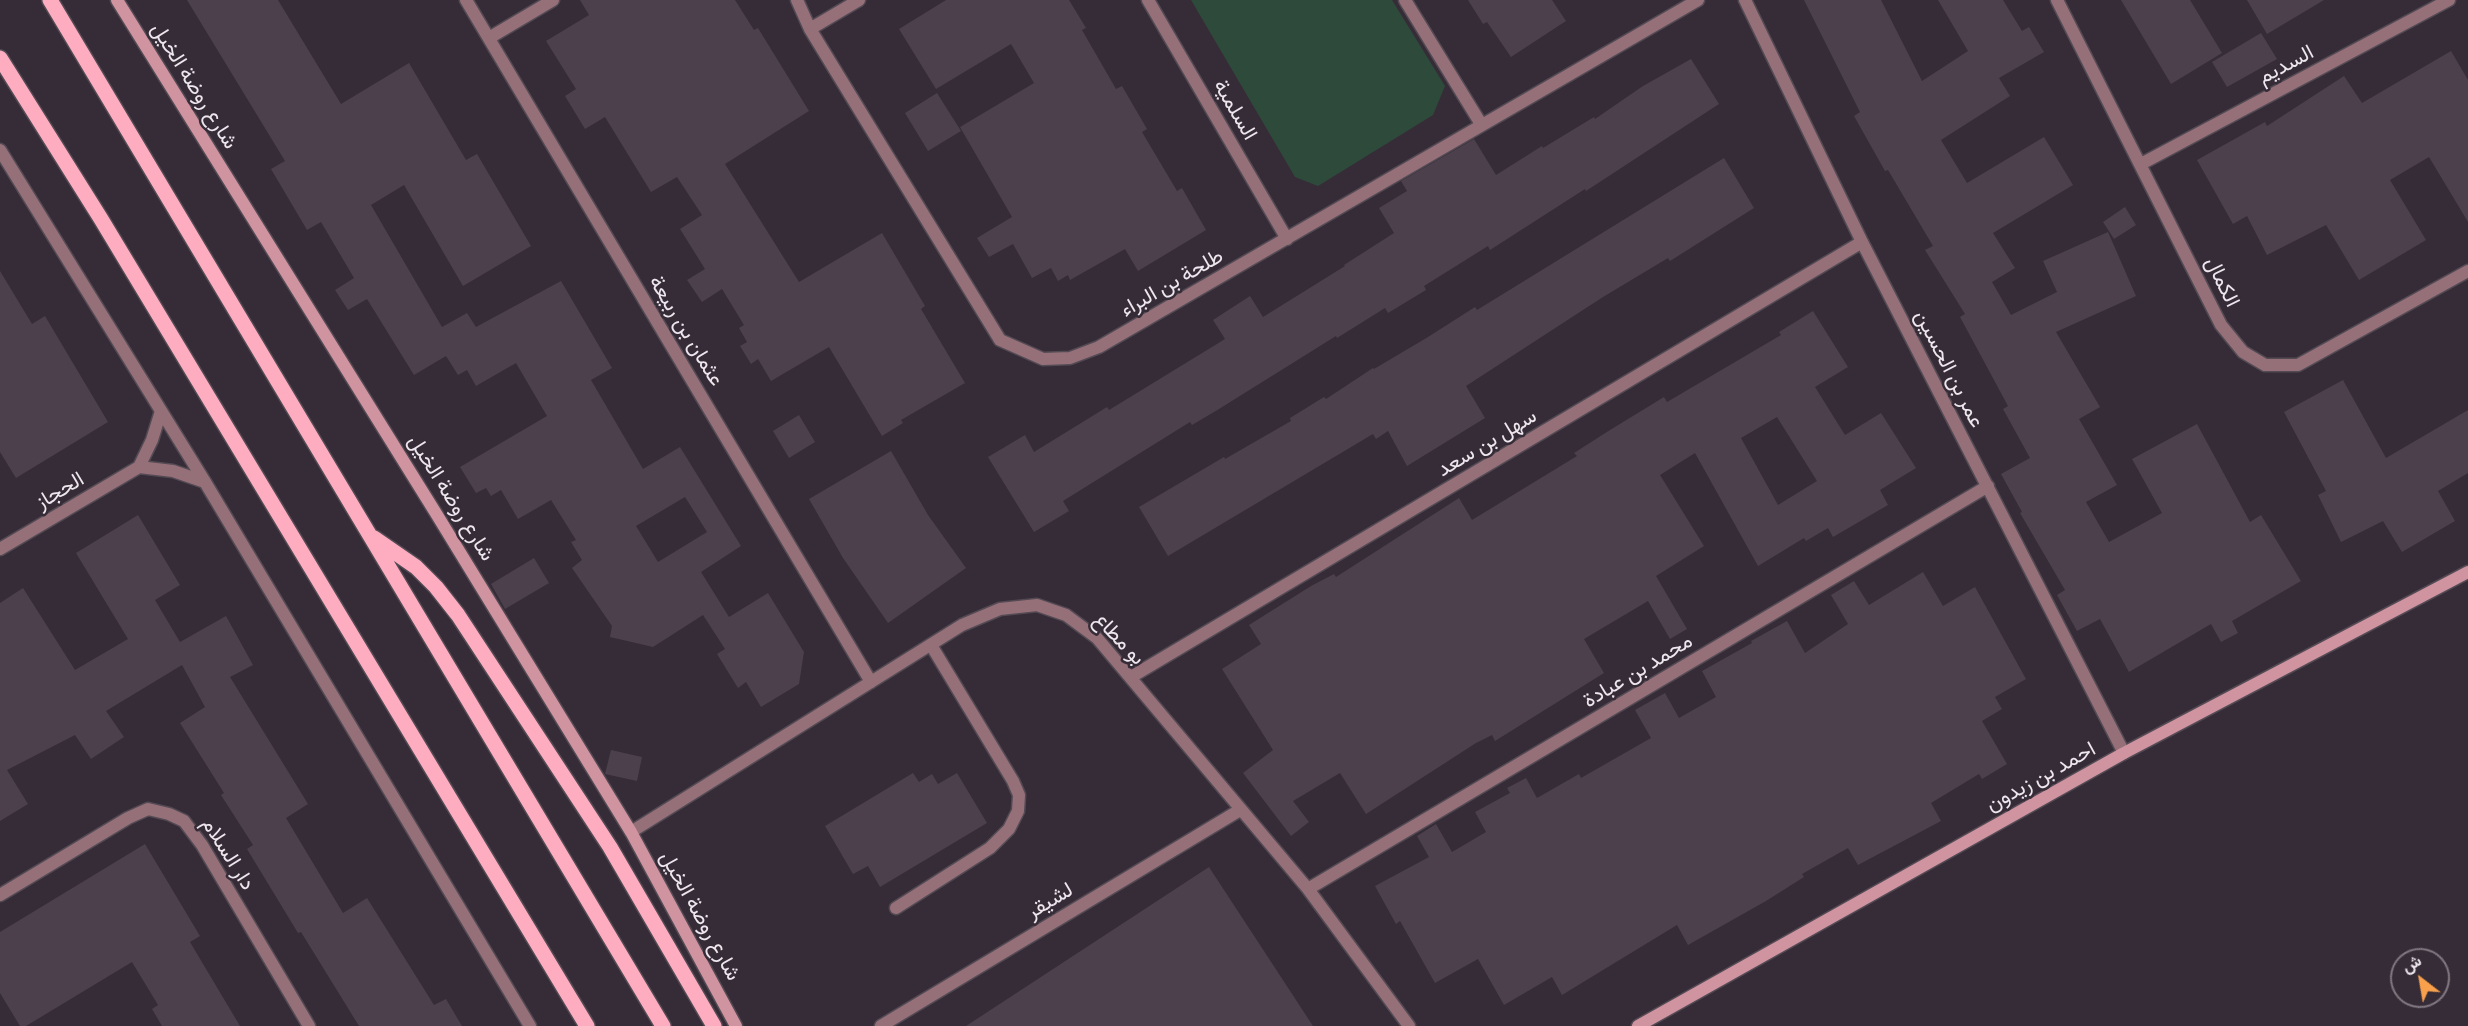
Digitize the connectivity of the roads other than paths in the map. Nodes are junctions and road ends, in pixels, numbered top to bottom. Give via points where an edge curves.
1 (50, 0) edge
2 (117, 0) edge
3 (466, 0) edge
4 (553, 0) edge
5 (797, 0) edge
6 (859, 0) edge
7 (1148, 0) edge
8 (1405, 0) edge
9 (1698, 0) edge
10 (1745, 0) edge
11 (2057, 0) edge
12 (2449, 0) edge
13 (810, 29) junction
14 (489, 38) junction
15 (0, 58) edge
16 (1481, 124) junction
17 (0, 150) edge
18 (2141, 164) junction
19 (1287, 239) junction
20 (1862, 242) junction
21 (2468, 271) edge
22 (161, 411) junction
23 (139, 467) junction
24 (205, 482) junction
25 (1988, 486) junction
26 (370, 536) junction
27 (0, 549) edge
28 (2468, 572) edge
29 (931, 645) junction
30 (1131, 677) junction
31 (871, 682) junction
32 (2124, 753) junction
33 (1240, 810) junction
34 (631, 832) junction
35 (1308, 889) junction
36 (0, 895) edge
37 (896, 908) dead end
38 (309, 1026) edge
39 (530, 1026) edge
40 (587, 1026) edge
41 (663, 1026) edge
42 (714, 1026) edge
43 (736, 1026) edge
44 (881, 1026) edge
45 (1409, 1026) edge
46 (1638, 1026) edge

1 - 26 main road
2 - 34 street, شارع روضة الخيل
3 - 14 street, عثمان بن ربيعة
4 - 14 street
5 - 13 street, طلحة بن البراء
6 - 13 street
7 - 19 street, السلمية
8 - 16 street
9 - 16 street, طلحة بن البراء
10 - 20 street, عمر بن الحسين
11 - 18 street, الكمال
12 - 18 street, السديم
13 - 19 street, طلحة بن البراء via 1000,340 1023,352 1043,359 1070,358 1099,347
14 - 31 street, عثمان بن ربيعة
15 - 40 main road
16 - 19 street, طلحة بن البراء
17 - 22 street
18 - 21 street, الكمال via 2221,325 2243,352 2265,365 2298,365
20 - 25 street, عمر بن الحسين
20 - 30 street, سهل بن سعد
22 - 23 street
22 - 24 street
23 - 24 street via 172,471
23 - 27 street, الحجاز
24 - 39 street
25 - 32 street, عمر بن الحسين
25 - 35 street, محمد بن عبادة
26 - 41 main road
26 - 42 main road via 416,567 458,615 610,847
28 - 32 street, احمد بن زيدون
29 - 30 street, بو مطاع via 1000,609 1037,605 1066,615 1097,638
29 - 31 street, بو مطاع
29 - 37 street via 1013,781 1018,811 1010,829 990,848
30 - 33 street, بو مطاع
31 - 34 street, بو مطاع
32 - 46 street, احمد بن زيدون
33 - 35 street, بو مطاع
33 - 44 street, لشيقر
34 - 43 street, شارع روضة الخيل
35 - 45 street, بو مطاع
36 - 38 street, دار السلام via 128,818 148,809 168,814 184,821 202,845

